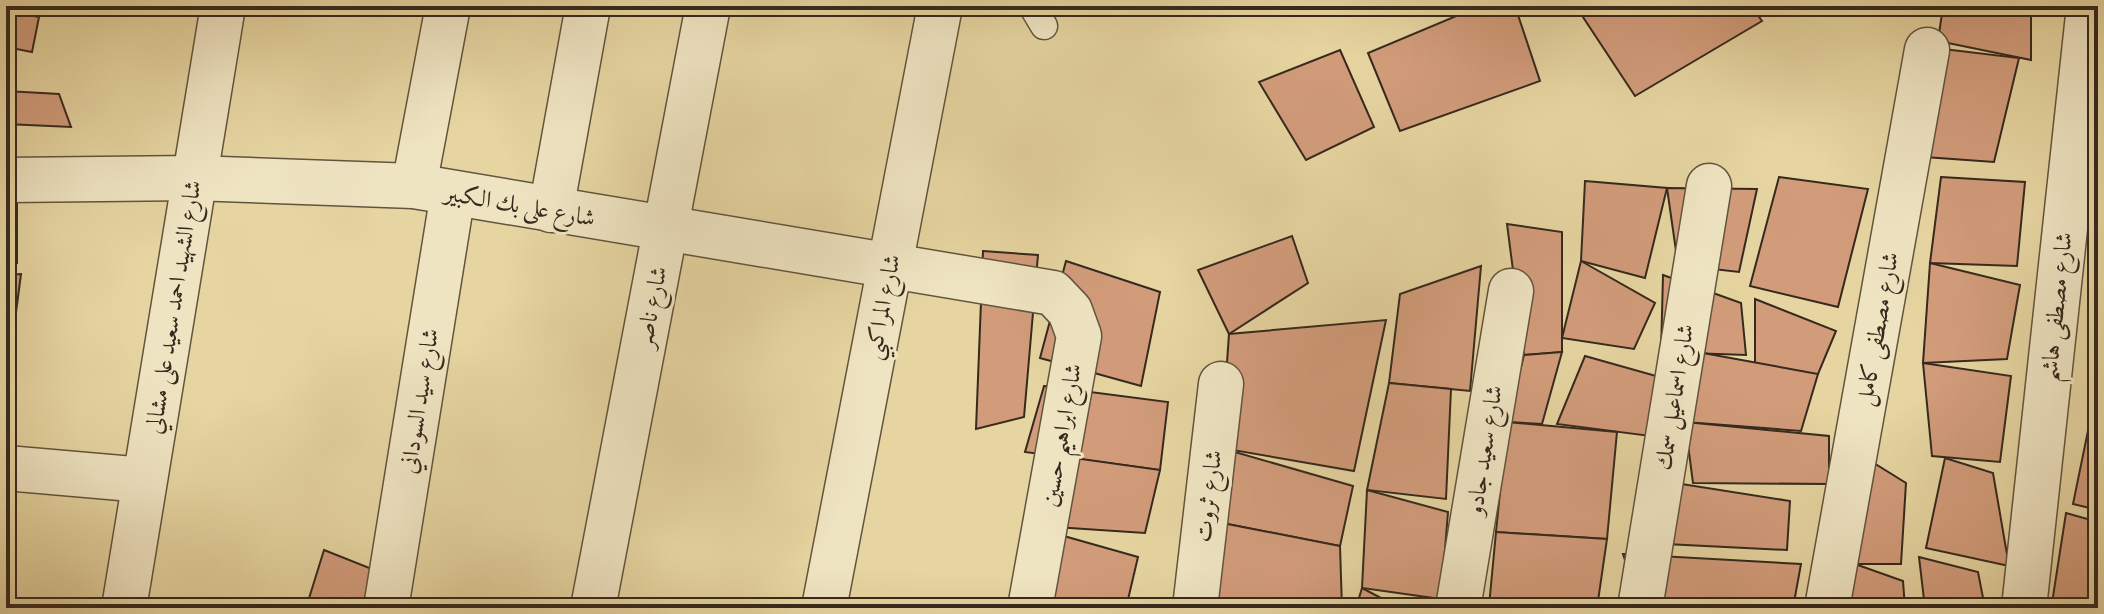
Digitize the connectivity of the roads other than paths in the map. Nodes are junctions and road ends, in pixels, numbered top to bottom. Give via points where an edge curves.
1 (223, 6) edge
2 (448, 6) edge
3 (588, 6) edge
4 (708, 6) edge
5 (940, 6) edge
6 (2089, 6) edge
7 (1927, 50) dead end
8 (194, 178) junction
9 (6, 180) edge
10 (1709, 186) dead end
11 (433, 190) junction
12 (551, 210) junction
13 (665, 230) junction
14 (890, 265) junction
15 (1029, 287) joint
16 (1511, 291) dead end
17 (1221, 384) dead end
18 (6, 468) edge
19 (144, 480) junction
20 (124, 608) edge
21 (386, 608) edge
22 (593, 608) edge
23 (824, 608) edge
24 (1030, 608) edge
25 (1195, 608) edge
26 (1458, 608) edge
27 (1640, 608) edge
28 (1827, 608) edge
29 (2024, 608) edge

1 - 8 street, شارع الشهيد احمد سعيد على مشالي
2 - 11 street, شارع سيد السوداني
3 - 12 street
4 - 13 street, شارع ناصر
5 - 14 street, شارع المراكبي
6 - 29 street, شارع مصطفى هاشم
7 - 28 street, شارع مصطفى كامل
8 - 9 street, شارع على بك الكبير
8 - 11 street, شارع على بك الكبير
8 - 19 street, شارع الشهيد احمد سعيد على مشالي
10 - 27 street, شارع اسماعيل سمك
11 - 12 street, شارع على بك الكبير
11 - 21 street, شارع سيد السوداني
12 - 13 street, شارع على بك الكبير
13 - 14 street, شارع على بك الكبير
13 - 22 street, شارع ناصر
14 - 15 street, شارع على بك الكبير
14 - 23 street, شارع المراكبي
15 - 24 street, شارع ابراهيم حسين via 1053,293 1070,311 1079,336
16 - 26 street, شارع سعيد جادو
17 - 25 street, شارع ثروت
18 - 19 street
19 - 20 street, شارع الشهيد احمد سعيد على مشالي

